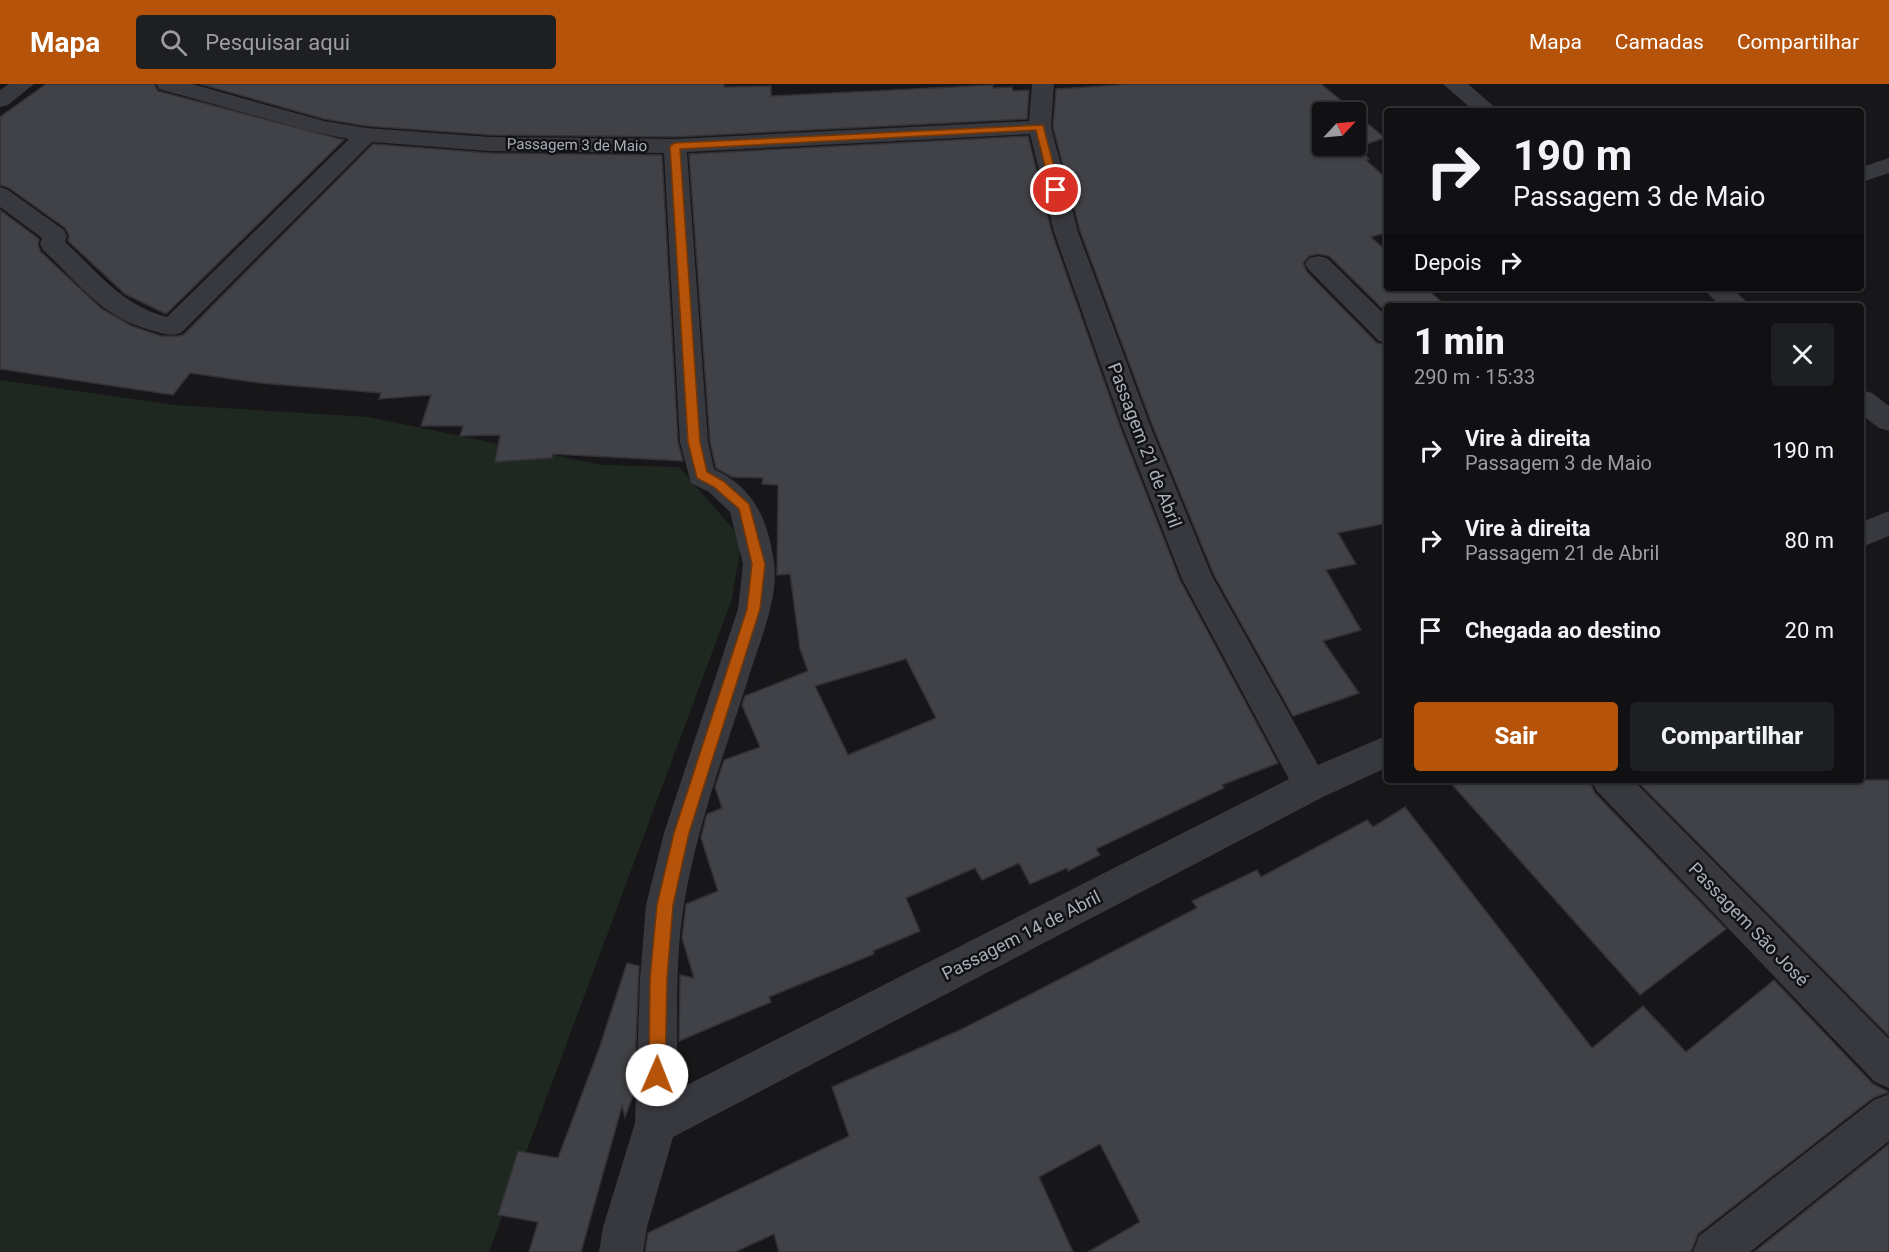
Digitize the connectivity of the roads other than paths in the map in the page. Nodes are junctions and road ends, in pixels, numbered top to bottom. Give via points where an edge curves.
1 (167, 84) edge
2 (1043, 84) edge
3 (1454, 84) edge
4 (1484, 108) edge
5 (1040, 127) junction
6 (366, 135) junction
7 (675, 146) junction
8 (1889, 165) edge
9 (1864, 174) edge
10 (0, 195) edge
11 (1318, 264) dead end
12 (1719, 291) edge
13 (1734, 303) edge
14 (1384, 330) edge
15 (1864, 402) edge
16 (1889, 421) edge
17 (1889, 523) edge
18 (1864, 534) edge
19 (1384, 752) edge
20 (1612, 783) edge
21 (1311, 786) junction
22 (1889, 1068) edge
23 (1889, 1115) edge
24 (656, 1123) junction
25 (621, 1252) edge
26 (1715, 1252) edge

1 - 6 street, Passagem 3 de Maio
2 - 5 street, Passagem 21 de Abril
3 - 4 street
5 - 7 street, Passagem 3 de Maio
5 - 21 street, Passagem 21 de Abril via 1066,232 1137,428 1198,579
6 - 7 street, Passagem 3 de Maio via 490,144
6 - 10 street via 172,327 128,313 117,305 52,244 55,236
7 - 24 street via 694,442 701,475 744,507 759,564 754,609 682,833 665,905 658,979
8 - 9 street
11 - 14 street
12 - 13 street
15 - 16 street
17 - 18 street
19 - 21 street, Passagem 14 de Abril
20 - 22 street, Passagem São José
21 - 24 street, Passagem 14 de Abril
23 - 26 street
24 - 25 street

